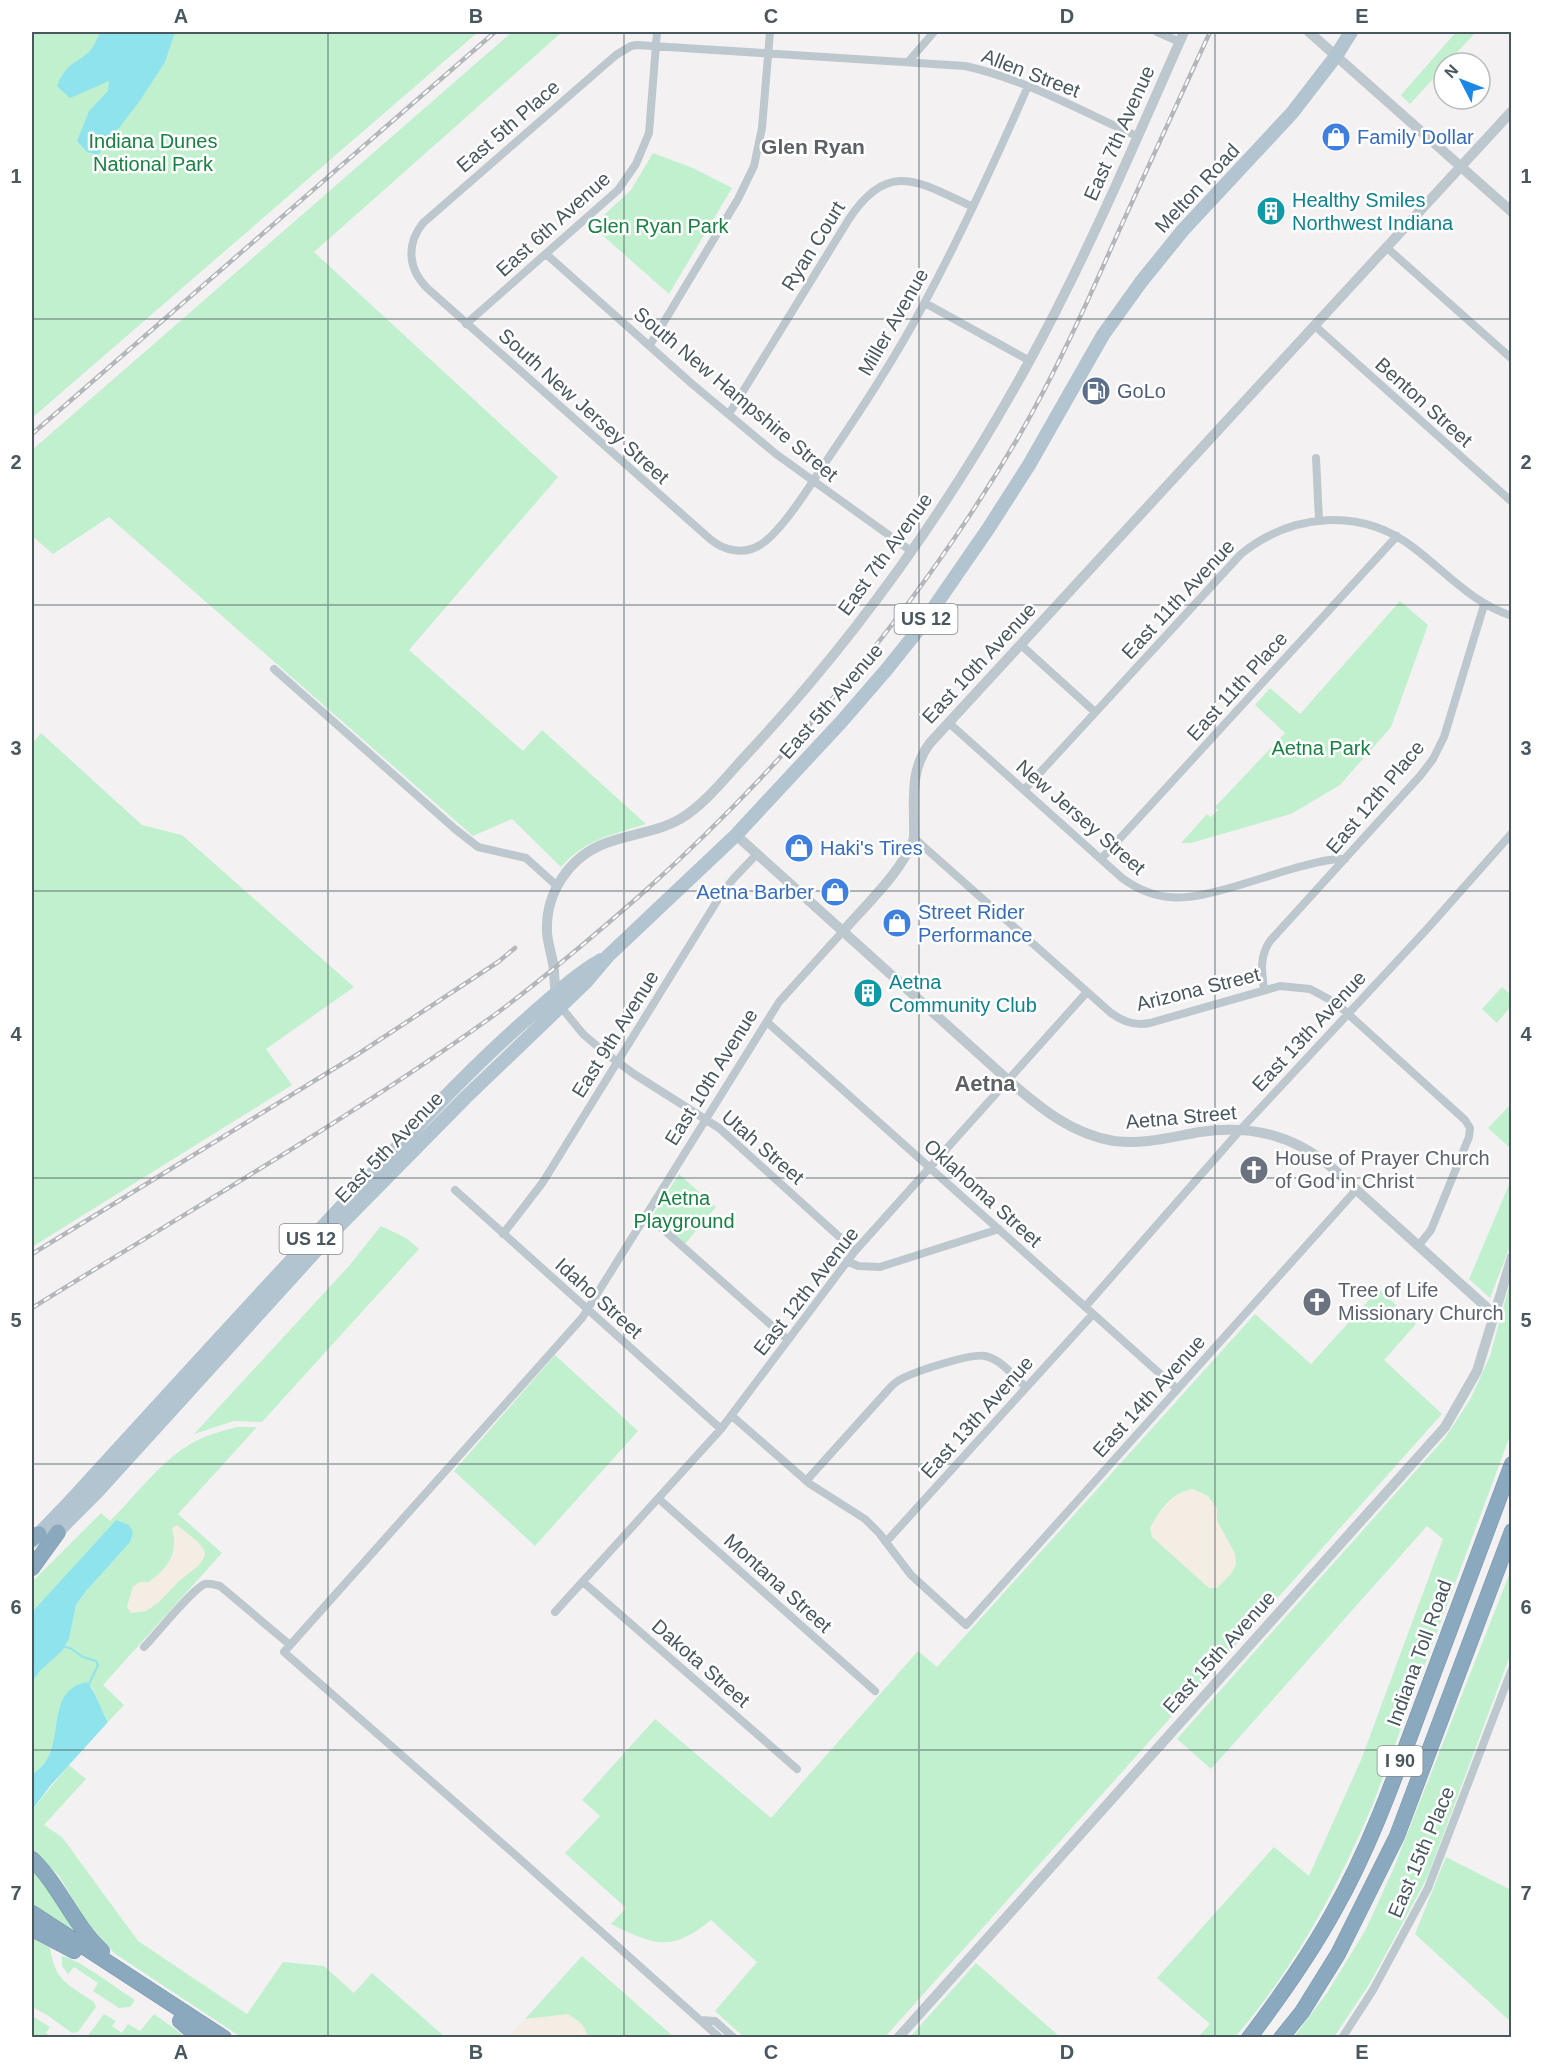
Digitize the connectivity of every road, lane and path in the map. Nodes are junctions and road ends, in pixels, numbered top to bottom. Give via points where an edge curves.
1 (657, 32) edge
2 (770, 32) edge
3 (934, 32) edge
4 (1157, 32) edge
5 (1309, 32) edge
6 (1351, 32) edge
7 (1182, 37) edge
8 (656, 46) junction
9 (767, 52) junction
10 (1336, 56) junction
11 (908, 62) junction
12 (1028, 86) junction
13 (1512, 111) edge
14 (1137, 136) junction
15 (1460, 166) junction
16 (974, 207) junction
17 (1512, 212) edge
18 (1386, 247) junction
19 (546, 254) junction
20 (412, 263) joint
21 (924, 303) junction
22 (466, 324) junction
23 (1315, 326) junction
24 (650, 345) junction
25 (1512, 359) edge
26 (1030, 361) junction
27 (1078, 376) joint
28 (729, 414) junction
29 (1316, 458) dead end
30 (813, 481) junction
31 (1512, 502) edge
32 (1319, 520) junction
33 (1397, 536) junction
34 (751, 549) joint
35 (911, 551) junction
36 (1484, 605) junction
37 (1512, 616) edge
38 (1021, 645) junction
39 (274, 669) dead end
40 (1095, 712) junction
41 (949, 723) junction
42 (1024, 790) junction
43 (1512, 833) edge
44 (736, 835) junction
45 (914, 838) junction
46 (757, 854) junction
47 (1101, 859) junction
48 (1345, 859) junction
49 (557, 886) junction
50 (844, 930) junction
51 (1264, 990) junction
52 (1087, 992) junction
53 (558, 1000) junction
54 (1348, 1013) junction
55 (767, 1022) junction
56 (617, 1061) junction
57 (1008, 1080) junction
58 (707, 1120) junction
59 (1241, 1129) junction
60 (930, 1168) junction
61 (1357, 1189) junction
62 (455, 1190) dead end
63 (647, 1215) junction
64 (999, 1229) junction
65 (504, 1234) junction
66 (1419, 1245) junction
67 (855, 1251) junction
68 (1512, 1257) edge
69 (847, 1261) junction
70 (1085, 1307) junction
71 (587, 1310) junction
72 (1093, 1314) junction
73 (1495, 1315) junction
74 (788, 1340) junction
75 (1026, 1387) junction
76 (1177, 1389) junction
77 (732, 1416) junction
78 (721, 1429) junction
79 (1512, 1464) edge
80 (806, 1481) junction
81 (658, 1498) junction
82 (1512, 1531) edge
83 (58, 1532) junction
84 (34, 1538) edge
85 (885, 1542) junction
86 (32, 1556) edge
87 (32, 1568) edge
88 (583, 1582) junction
89 (555, 1612) dead end
90 (290, 1645) junction
91 (144, 1647) dead end
92 (1512, 1669) edge
93 (875, 1691) dead end
94 (797, 1769) dead end
95 (32, 1859) edge
96 (32, 1913) edge
97 (32, 1922) edge
98 (32, 1929) edge
99 (75, 1952) junction
100 (123, 1972) junction
101 (704, 2020) junction
102 (180, 2021) junction
103 (200, 2037) edge
104 (209, 2037) edge
105 (224, 2037) edge
106 (722, 2037) edge
107 (734, 2037) edge
108 (898, 2037) edge
109 (1249, 2037) edge
110 (1281, 2037) edge
111 (1342, 2037) edge

1 - 8 street, East 6th Avenue
2 - 9 street
3 - 11 street
4 - 7 street
5 - 10 street
6 - 10 main road, Melton Road / US 12
7 - 14 street, East 7th Avenue
8 - 9 street, Allen Street
8 - 19 street, East 6th Avenue via 649,133 636,164 618,190
8 - 20 street, East 5th Place via 631,46 616,55 431,215 414,237
9 - 11 street, Allen Street
9 - 24 street via 762,128 754,166
10 - 15 street
10 - 27 main road, Melton Road / US 12 via 1280,128 1159,257
11 - 12 street, Allen Street via 964,66
12 - 14 street, Allen Street
12 - 16 street, Miller Avenue
13 - 15 street, East 10th Avenue
14 - 26 street, East 7th Avenue
15 - 17 street
15 - 18 street, East 10th Avenue
16 - 21 street, Miller Avenue
16 - 28 street, Ryan Court via 915,181 886,183 872,190 849,219
18 - 23 street, East 10th Avenue
18 - 25 street
19 - 22 street, East 6th Avenue
19 - 24 street, South New Hampshire Street
20 - 22 street, South New Jersey Street via 421,282
21 - 26 street
21 - 30 street, Miller Avenue
22 - 34 street, South New Jersey Street via 713,542 735,550
23 - 31 street, Benton Street
23 - 38 street, East 10th Avenue
24 - 28 street, South New Hampshire Street
26 - 35 street, East 7th Avenue
27 - 44 main road, East 5th Avenue / US 12 via 1029,465 919,629 842,721
28 - 30 street, South New Hampshire Street
29 - 32 street
30 - 34 street, Miller Avenue via 773,535
30 - 35 street, South New Hampshire Street
32 - 33 street, East 11th Avenue via 1362,523
32 - 40 street, East 11th Avenue via 1276,531 1241,554
33 - 36 street
33 - 47 street, East 11th Place
35 - 49 street, East 7th Avenue via 791,704 690,812 669,825 594,849 573,865
36 - 37 street
36 - 48 street, East 12th Place via 1439,749 1420,776
38 - 40 street
38 - 41 street, East 10th Avenue
39 - 49 street via 454,829 478,847 526,858
40 - 42 street, East 11th Avenue
41 - 42 street, New Jersey Street
41 - 45 street, East 10th Avenue via 918,764 914,781
42 - 47 street, New Jersey Street
43 - 54 street, East 13th Avenue
44 - 46 street, Aetna Street
44 - 53 main road, East 5th Avenue / US 12 via 608,956 582,971
45 - 50 street, East 10th Avenue via 896,870
45 - 52 street, Arizona Street
46 - 50 street, Aetna Street
46 - 56 street, East 9th Avenue via 722,893
47 - 48 street, New Jersey Street via 1141,890 1176,898 1200,896 1312,864
48 - 51 street, East 12th Place via 1265,949
49 - 53 street, East 7th Avenue via 547,924
50 - 55 street, East 10th Avenue via 782,998
50 - 57 street, Aetna Street
51 - 52 street, Arizona Street via 1137,1024 1115,1016
51 - 54 street, Arizona Street via 1287,986 1310,989 1327,996
52 - 57 street, East 12th Avenue
53 - 56 street, Utah Street via 583,1034
53 - 83 main road, East 5th Avenue / US 12 via 332,1233
53 - 84 main road, East 5th Avenue / US 12 via 472,1070 438,1104
54 - 59 street, East 13th Avenue
54 - 66 street, Arizona Street via 1470,1128 1431,1230
55 - 58 street, East 10th Avenue
55 - 60 street, Oklahoma Street
56 - 58 street, Utah Street
56 - 65 street, East 9th Avenue via 543,1182
57 - 59 street, Aetna Street via 1055,1118 1112,1140 1146,1142
57 - 60 street, East 12th Avenue
58 - 63 street, East 10th Avenue
58 - 67 street, Utah Street
59 - 61 street, Aetna Street via 1263,1132 1301,1147
59 - 70 street, East 13th Avenue
60 - 64 street, Oklahoma Street
60 - 67 street, East 12th Avenue
61 - 66 street, Aetna Street
61 - 76 street, East 14th Avenue
62 - 65 street, Idaho Street
63 - 71 street, East 10th Avenue
63 - 74 street
64 - 69 street via 880,1267
64 - 70 street, Oklahoma Street
65 - 71 street, Idaho Street
66 - 73 street, Aetna Street
67 - 69 street, East 12th Avenue
68 - 73 street, East 15th Avenue
69 - 74 street, East 12th Avenue
70 - 72 street, Oklahoma Street
71 - 78 street, Idaho Street
71 - 90 street, East 10th Avenue
72 - 75 street, East 13th Avenue
72 - 76 street, Oklahoma Street
73 - 108 street, East 15th Avenue via 1477,1371 1445,1427
74 - 77 street, East 12th Avenue
75 - 80 street via 984,1355 907,1377 888,1390
75 - 85 street, East 13th Avenue
76 - 85 street, East 14th Avenue via 966,1625 917,1581
77 - 78 street, East 12th Avenue
77 - 80 street
78 - 81 street, East 12th Avenue
79 - 109 highway, Indiana Toll Road / I 90 via 1364,1852 1306,1958
80 - 85 street via 865,1519
81 - 88 street, East 12th Avenue
81 - 93 street, Montana Street
82 - 110 highway, I 90 via 1396,1836 1338,1954 1302,2012
83 - 86 main road, East 5th Avenue / US 12
83 - 87 highway
88 - 89 street, East 12th Avenue
88 - 94 street, Dakota Street
90 - 91 street via 219,1586 205,1584
90 - 101 street via 284,1652
92 - 111 street, East 15th Place via 1428,1888 1373,1990
95 - 100 highway via 59,1891 81,1929
96 - 100 highway
97 - 99 highway
98 - 99 highway
99 - 102 highway
100 - 105 highway
101 - 106 street
101 - 107 street via 716,2021
102 - 103 highway
102 - 104 highway

